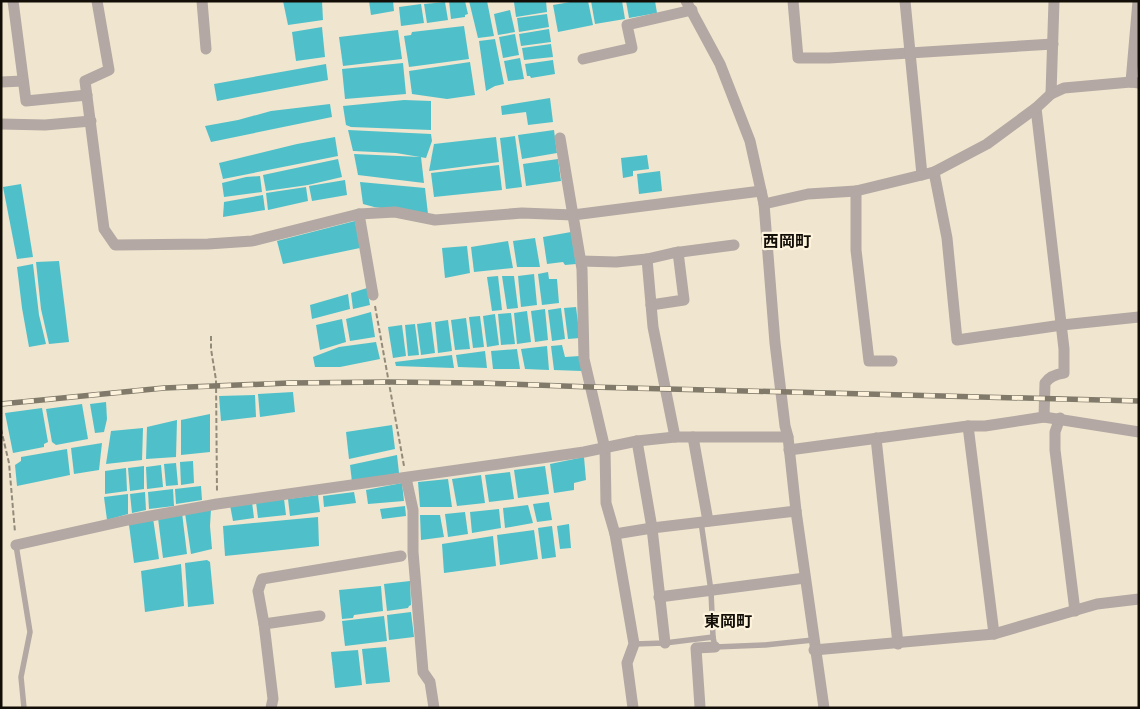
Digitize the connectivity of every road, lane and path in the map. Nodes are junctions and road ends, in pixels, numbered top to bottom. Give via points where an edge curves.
1 (12, 1) edge
2 (97, 1) edge
3 (202, 1) edge
4 (793, 1) edge
5 (905, 1) edge
6 (1054, 1) edge
7 (1138, 1) edge
8 (689, 6) edge
9 (1054, 44) junction
10 (206, 49) dead end
11 (909, 52) junction
12 (583, 59) dead end
13 (23, 80) junction
14 (1, 82) edge
15 (1135, 83) edge
16 (1051, 94) junction
17 (87, 95) junction
18 (1036, 108) junction
19 (91, 121) junction
20 (1, 124) edge
21 (560, 138) dead end
22 (934, 172) junction
23 (922, 175) junction
24 (761, 191) junction
25 (856, 192) junction
26 (764, 204) junction
27 (359, 214) junction
28 (573, 215) junction
29 (734, 245) dead end
30 (678, 252) junction
31 (647, 259) junction
32 (581, 261) junction
33 (373, 295) joint
34 (651, 304) junction
35 (1139, 317) edge
36 (1062, 325) junction
37 (211, 336) dead end
38 (892, 361) dead end
39 (1044, 417) junction
40 (1060, 418) junction
41 (968, 426) junction
42 (1, 428) edge
43 (1139, 432) edge
44 (675, 437) junction
45 (693, 437) junction
46 (788, 438) junction
47 (876, 438) junction
48 (637, 441) junction
49 (605, 449) junction
50 (789, 450) junction
51 (406, 478) junction
52 (217, 504) junction
53 (796, 511) junction
54 (704, 521) junction
55 (652, 528) junction
56 (615, 534) junction
57 (16, 545) junction
58 (401, 556) dead end
59 (805, 578) junction
60 (711, 591) junction
61 (659, 597) junction
62 (1139, 599) edge
63 (1074, 611) junction
64 (320, 616) dead end
65 (264, 624) junction
66 (994, 634) junction
67 (714, 642) junction
68 (664, 643) junction
69 (634, 644) junction
70 (898, 644) junction
71 (814, 645) junction
72 (24, 708) edge
73 (271, 708) edge
74 (434, 708) edge
75 (633, 708) edge
76 (691, 708) edge
77 (701, 708) edge
78 (824, 708) edge

1 - 13 street
2 - 17 street via 109,70 85,81
3 - 10 street
4 - 11 street via 798,58
5 - 11 street
6 - 9 street
7 - 15 street
8 - 12 street via 627,25 632,48
8 - 24 street via 720,64 750,141
9 - 11 street
9 - 16 street
11 - 23 street
13 - 14 street
13 - 17 street via 26,101
15 - 16 street via 1064,88
16 - 18 street
17 - 19 street
18 - 22 street via 987,144
18 - 36 street
19 - 20 street via 45,126
19 - 27 street via 104,229 115,245 252,240
21 - 28 street
22 - 23 street
22 - 36 street via 947,238 957,340
23 - 25 street
24 - 26 street
24 - 28 street
25 - 26 street via 808,194
25 - 38 street via 856,250 869,361
26 - 46 street via 775,343
27 - 28 street via 395,212 435,220 522,213
27 - 33 street
28 - 32 street
29 - 30 street
30 - 31 street
30 - 34 street via 684,300
31 - 32 street
31 - 34 street
32 - 49 street via 584,359
33 - 51 path
34 - 44 street
35 - 36 street
36 - 39 street via 1064,373 1045,383
37 - 52 path via 216,380
39 - 40 street
39 - 41 street
40 - 43 street
40 - 63 street via 1055,432 1055,450
41 - 47 street
41 - 66 street
42 - 57 path
44 - 45 street
44 - 48 street
45 - 46 street
45 - 54 street
46 - 50 street
47 - 50 street
47 - 70 street
48 - 49 street
48 - 55 street
49 - 51 street
49 - 56 street via 606,503
50 - 53 street
51 - 52 street
51 - 74 street via 413,510 413,552 423,672 430,682
52 - 57 street
53 - 54 street
53 - 59 street
54 - 55 street
54 - 60 lane
55 - 56 street
55 - 61 street
56 - 69 street
57 - 72 lane via 30,632 21,677
58 - 65 street via 262,579 258,591
59 - 60 street
59 - 71 street
60 - 61 street
60 - 67 lane
61 - 68 street
62 - 63 street via 1096,604
63 - 66 street
64 - 65 street
65 - 73 street via 273,699
66 - 70 street
67 - 68 lane
67 - 71 lane
67 - 77 street via 696,648
68 - 69 lane
69 - 75 street via 627,663
70 - 71 street
71 - 78 street
76 - 77 street

